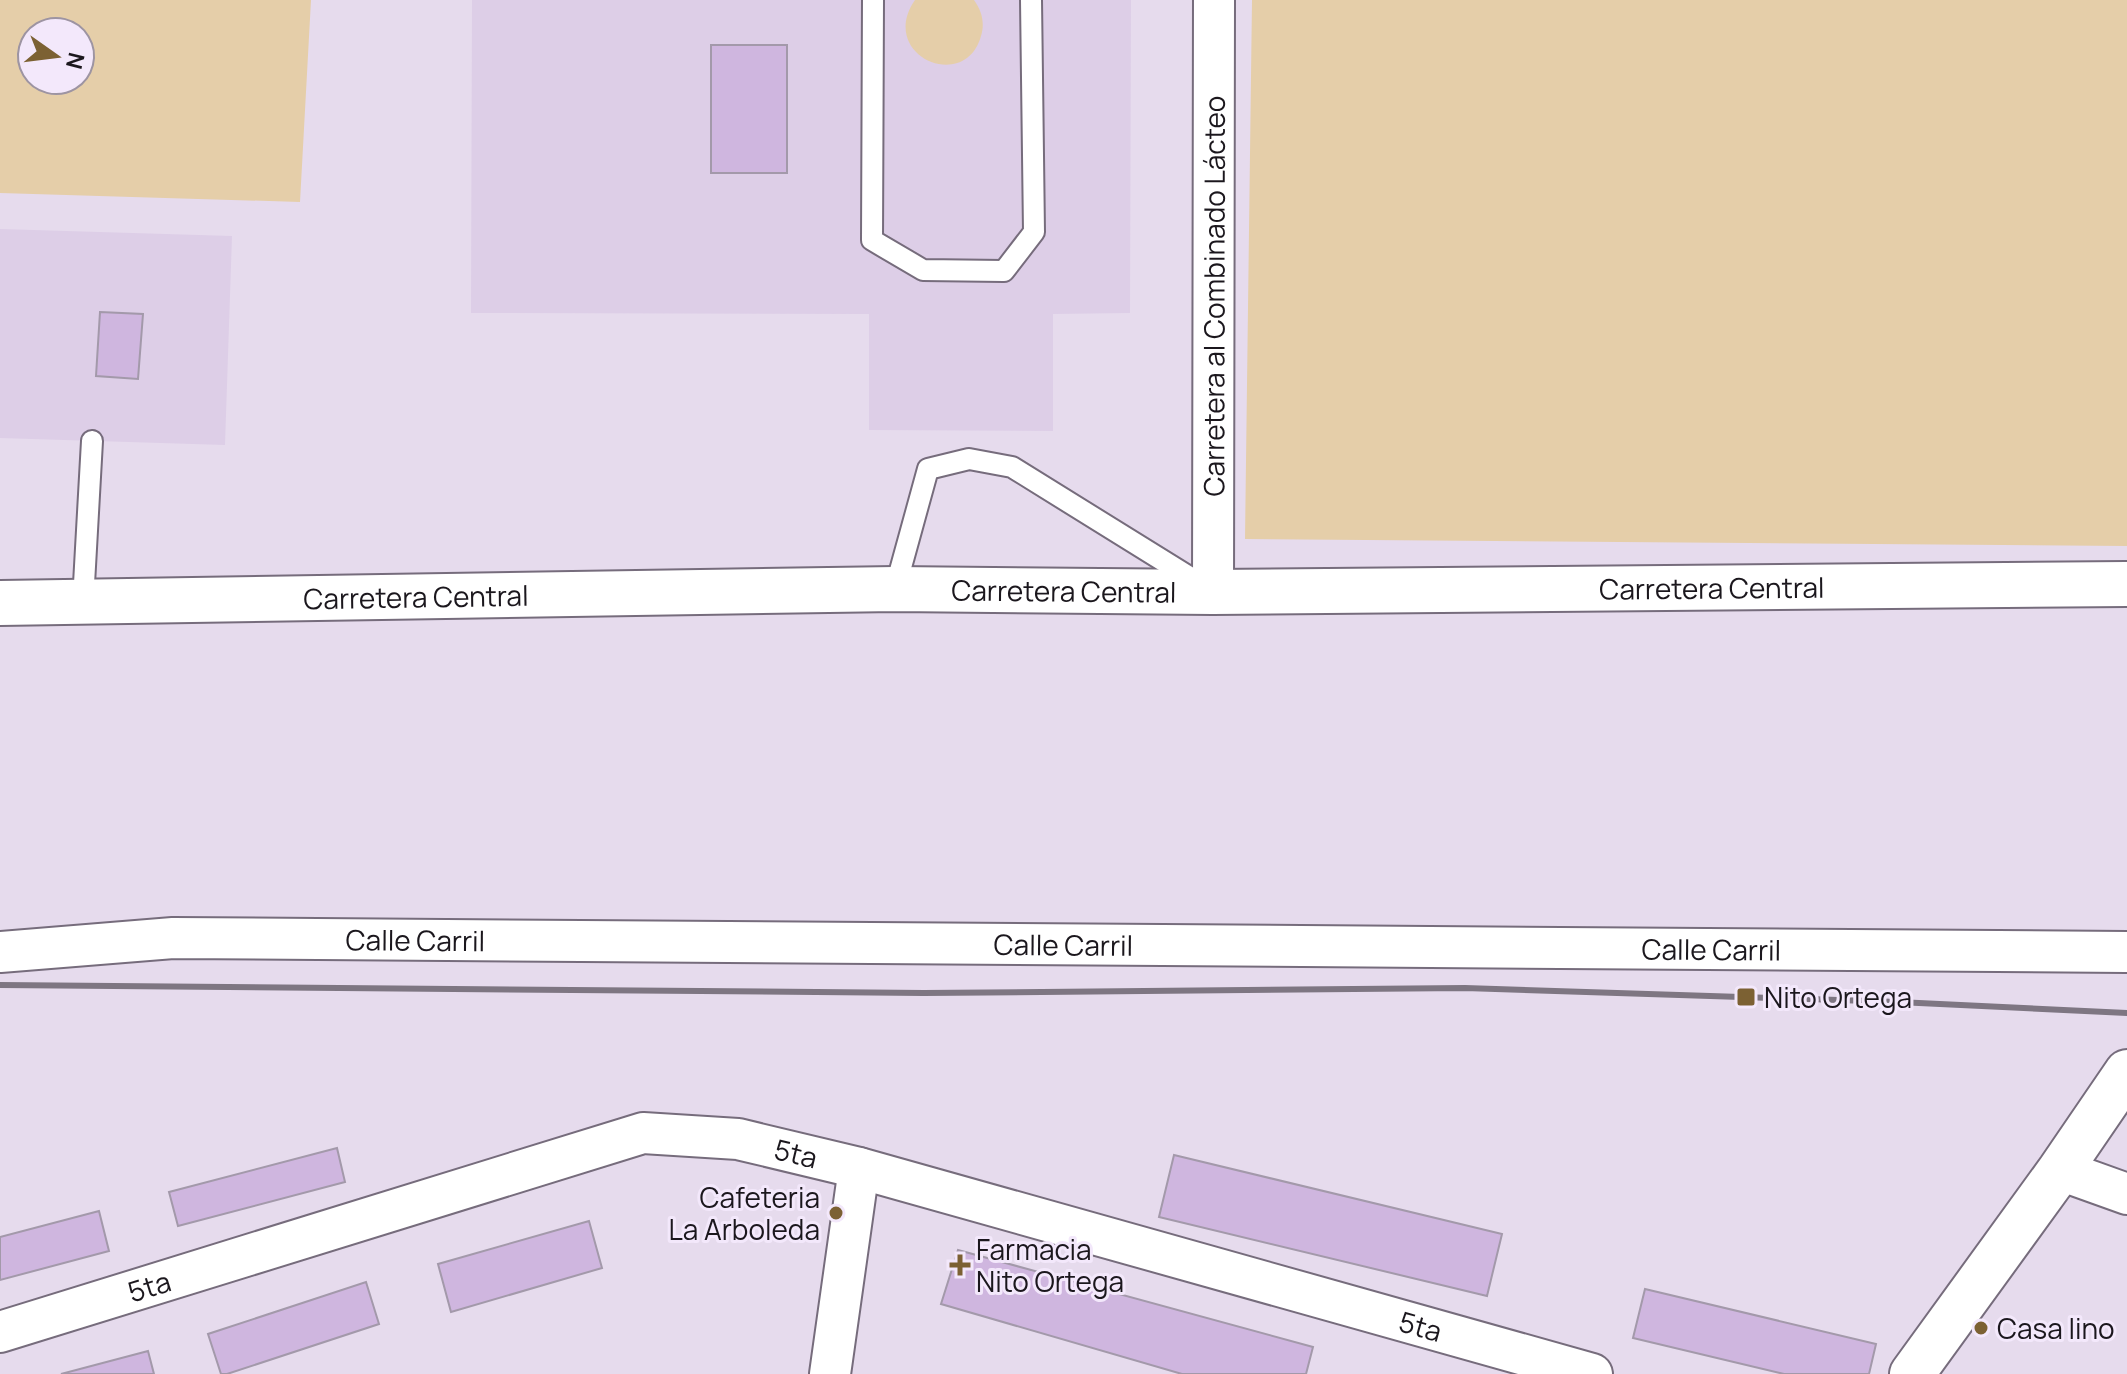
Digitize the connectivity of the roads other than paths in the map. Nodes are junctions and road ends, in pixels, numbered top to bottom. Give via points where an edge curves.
1 (873, 0) edge
2 (1031, 0) edge
3 (1214, 0) edge
4 (92, 441) dead end
5 (2127, 584) edge
6 (895, 589) junction
7 (1213, 592) junction
8 (83, 602) junction
9 (0, 603) edge
10 (0, 952) edge
11 (2127, 952) edge
12 (2127, 1072) edge
13 (859, 1168) junction
14 (2060, 1170) junction
15 (2127, 1194) edge
16 (0, 1332) edge
17 (830, 1374) edge
18 (1592, 1374) edge
19 (1912, 1374) edge

1 - 2 lane via 872,240 923,270 990,271 1004,271 1034,232
3 - 7 street, Carretera al Combinado Lácteo
4 - 8 lane
5 - 7 main road, Carretera Central
6 - 7 main road, Carretera Central
6 - 7 lane via 928,469 969,459 1012,467
6 - 8 main road, Carretera Central
8 - 9 main road, Carretera Central
10 - 11 street, Calle Carril via 173,938
12 - 14 main road
13 - 16 street, 5ta via 738,1139 643,1133
13 - 17 street
13 - 18 street, 5ta
14 - 15 street
14 - 19 main road

